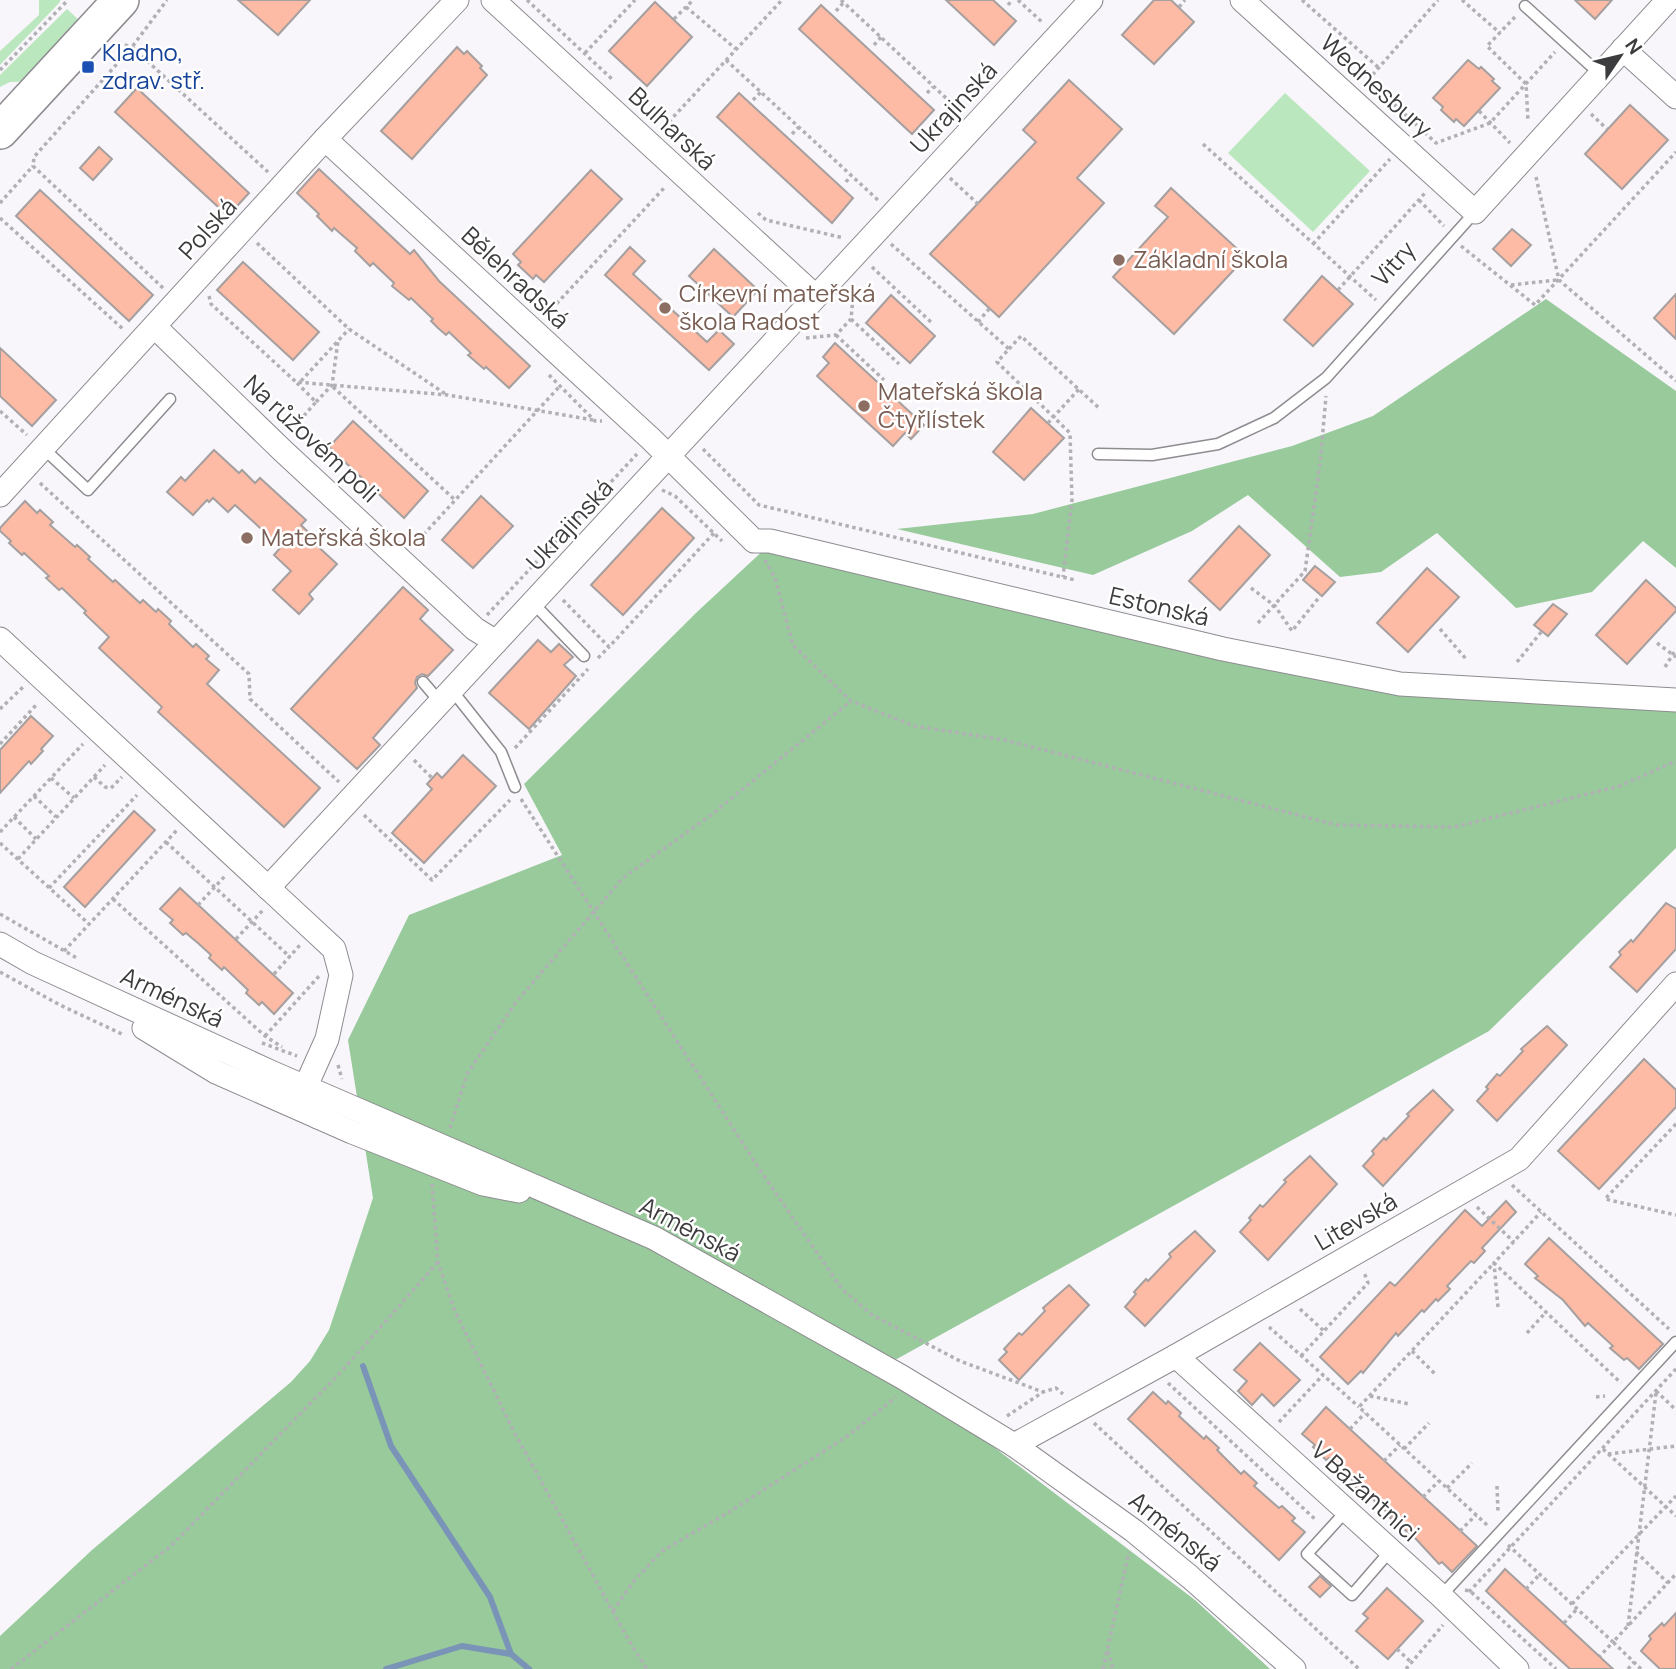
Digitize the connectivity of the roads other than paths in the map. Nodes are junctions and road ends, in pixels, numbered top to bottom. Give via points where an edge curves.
1 (457, 0) edge
2 (493, 0) edge
3 (1091, 0) edge
4 (1242, 0) edge
5 (1668, 0) edge
6 (118, 1) edge
7 (1525, 6) road end
8 (1623, 49) junction
9 (1602, 73) junction
10 (1676, 97) edge
11 (0, 131) edge
12 (325, 139) junction
13 (1475, 212) junction
14 (815, 296) junction
15 (155, 327) junction
16 (170, 400) dead end
17 (38, 445) junction
18 (1098, 454) dead end
19 (669, 457) junction
20 (0, 494) edge
21 (533, 603) junction
22 (0, 639) edge
23 (496, 642) junction
24 (584, 656) dead end
25 (422, 682) dead end
26 (446, 696) junction
27 (1676, 700) edge
28 (515, 787) dead end
29 (269, 895) junction
30 (0, 944) edge
31 (33, 963) junction
32 (1676, 984) edge
33 (122, 1015) junction
34 (323, 1054) junction
35 (272, 1073) junction
36 (307, 1088) junction
37 (318, 1117) junction
38 (533, 1186) junction
39 (577, 1204) junction
40 (1676, 1342) edge
41 (1176, 1356) junction
42 (1014, 1445) junction
43 (1347, 1510) junction
44 (1391, 1550) junction
45 (1448, 1603) junction
46 (1294, 1669) edge
47 (1517, 1669) edge

1 - 12 street, Polská
2 - 14 street, Bulharská
3 - 14 street, Ukrajinská
4 - 13 street, Wednesbury
5 - 8 street, Vitry
6 - 11 main road
7 - 9 lane
8 - 9 street, Vitry
8 - 10 street
9 - 13 street, Vitry
12 - 15 street, Polská
12 - 19 street, Bělehradská
13 - 18 lane, Vitry via 1326,378 1274,418 1218,444 1152,455
14 - 19 street, Ukrajinská
15 - 17 street, Polská
15 - 23 street, Na růžovém poli via 475,629
16 - 17 lane via 88,490
17 - 20 street, Polská
19 - 21 street, Ukrajinská
19 - 27 street, Estonská via 754,541 1223,649 1400,684
21 - 23 street, Ukrajinská
21 - 24 lane
22 - 29 street
23 - 26 street, Ukrajinská
25 - 26 lane
26 - 28 lane via 506,759
26 - 29 street, Ukrajinská via 356,803
29 - 34 street via 334,949 341,975
30 - 31 street, Arménská
31 - 33 street
31 - 35 street, Arménská
32 - 41 street, Litevská via 1519,1159
33 - 36 street via 285,1093
33 - 37 street via 216,1072
34 - 35 street via 298,1072
34 - 36 street via 317,1081
34 - 38 street via 328,1080 337,1092 487,1160
35 - 36 street, Arménská
36 - 37 street via 305,1097
36 - 38 street, Arménská
37 - 39 street via 483,1184
38 - 39 street, Arménská
39 - 42 street, Arménská via 654,1238
40 - 45 lane via 1498,1535
41 - 42 street, Litevská
41 - 43 street, V Bažantnici
42 - 46 street, Arménská via 1134,1531
43 - 44 street, V Bažantnici
43 - 44 lane via 1307,1554 1352,1595
44 - 45 street, V Bažantnici
45 - 47 street, V Bažantnici

